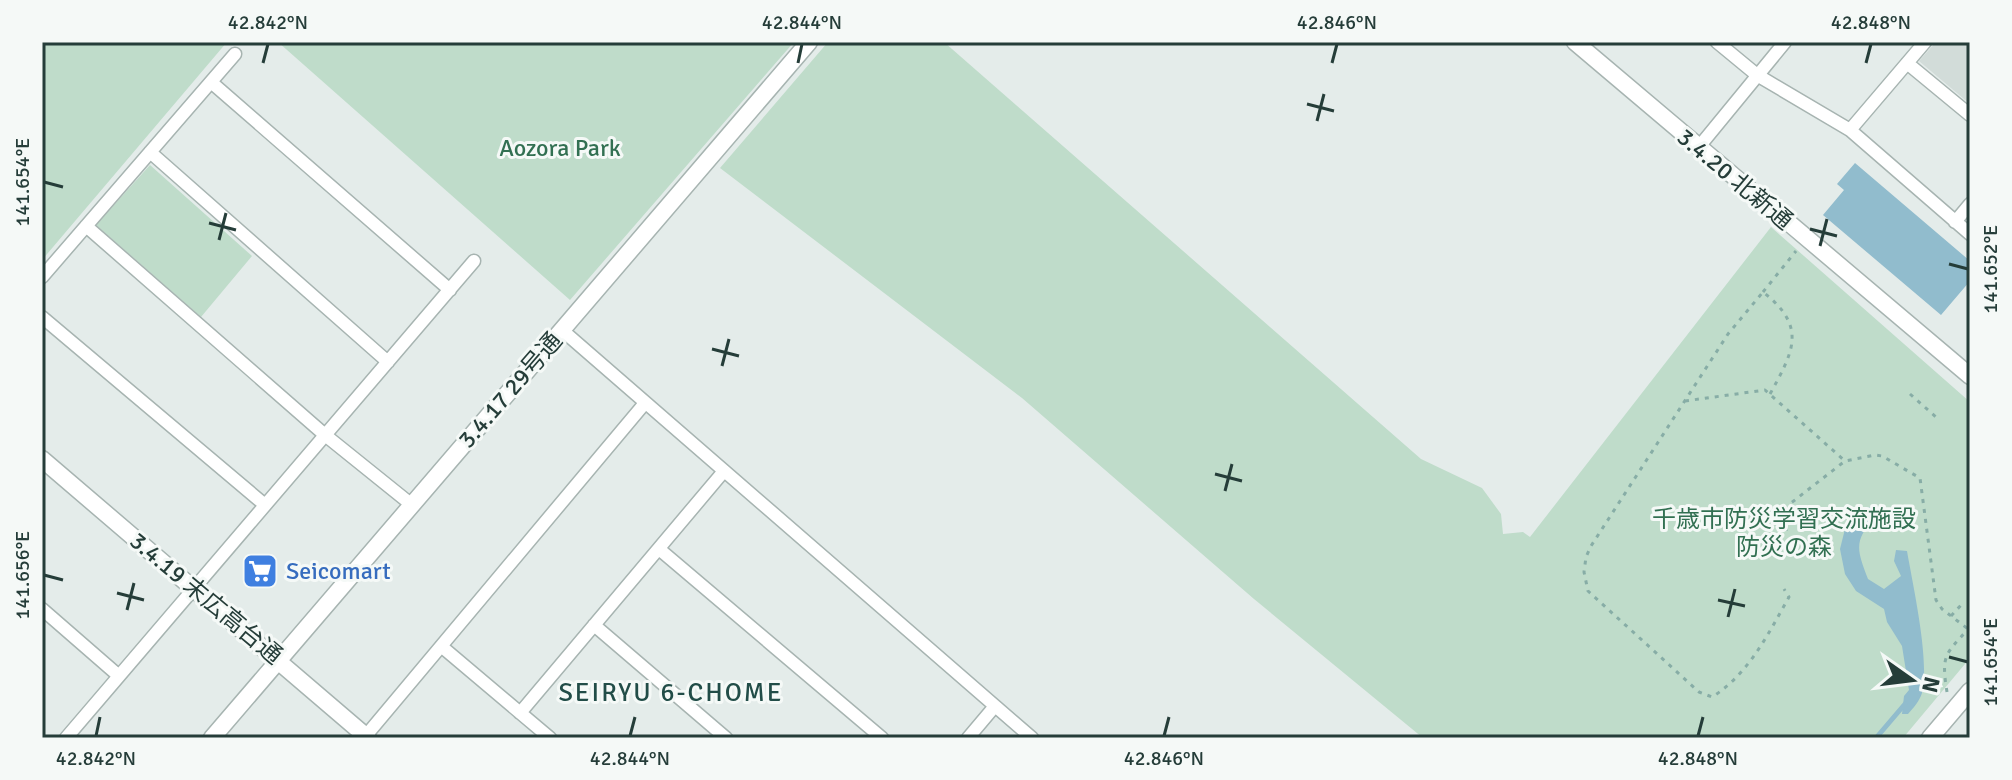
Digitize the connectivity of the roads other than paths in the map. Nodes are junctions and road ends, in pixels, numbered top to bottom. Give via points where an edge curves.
1 (809, 42) edge
2 (1575, 42) edge
3 (1717, 42) edge
4 (1785, 42) edge
5 (1925, 42) edge
6 (235, 54) dead end
7 (1907, 63) junction
8 (1757, 75) junction
9 (211, 82) junction
10 (1970, 115) edge
11 (1850, 130) junction
12 (1698, 148) junction
13 (150, 152) junction
14 (1970, 204) edge
15 (1955, 222) junction
16 (86, 226) junction
17 (1970, 234) edge
18 (474, 261) dead end
19 (42, 277) edge
20 (450, 290) junction
21 (42, 317) edge
22 (562, 330) junction
23 (388, 362) junction
24 (1970, 376) edge
25 (645, 403) junction
26 (325, 435) junction
27 (42, 459) edge
28 (724, 471) junction
29 (265, 505) junction
30 (412, 505) junction
31 (659, 549) junction
32 (195, 588) junction
33 (42, 609) edge
34 (594, 625) junction
35 (441, 646) junction
36 (278, 660) junction
37 (119, 676) junction
38 (1970, 691) edge
39 (995, 706) junction
40 (520, 713) junction
41 (366, 737) edge
42 (66, 738) edge
43 (212, 738) edge
44 (550, 738) edge
45 (726, 738) edge
46 (882, 738) edge
47 (968, 738) edge
48 (1032, 738) edge
49 (1930, 738) edge

1 - 22 street, 3.4.17 29号通
2 - 12 street, 3.4.20 北新通
3 - 8 street
4 - 8 street
5 - 7 street
6 - 9 street
7 - 10 street
7 - 11 street
8 - 11 street
8 - 12 street
9 - 13 street
9 - 20 street
11 - 15 street
12 - 24 street, 3.4.20 北新通
13 - 16 street
13 - 23 street
14 - 15 street
15 - 17 street
16 - 19 street
16 - 26 street
18 - 20 street
20 - 23 street
21 - 29 street
22 - 25 street
22 - 30 street, 3.4.17 29号通
23 - 26 street
25 - 28 street
25 - 35 street
26 - 29 street
26 - 30 street
27 - 32 street, 3.4.19 末広高台通
28 - 31 street
28 - 39 street
29 - 32 street
30 - 36 street, 3.4.17 29号通
31 - 34 street
31 - 46 street
32 - 36 street, 3.4.19 末広高台通
32 - 37 street
33 - 37 street
34 - 40 street
34 - 45 street
35 - 40 street
35 - 41 street
36 - 41 street, 3.4.19 末広高台通
36 - 43 street, 3.4.17 29号通
37 - 42 street
38 - 49 street
39 - 47 street
39 - 48 street
40 - 44 street

